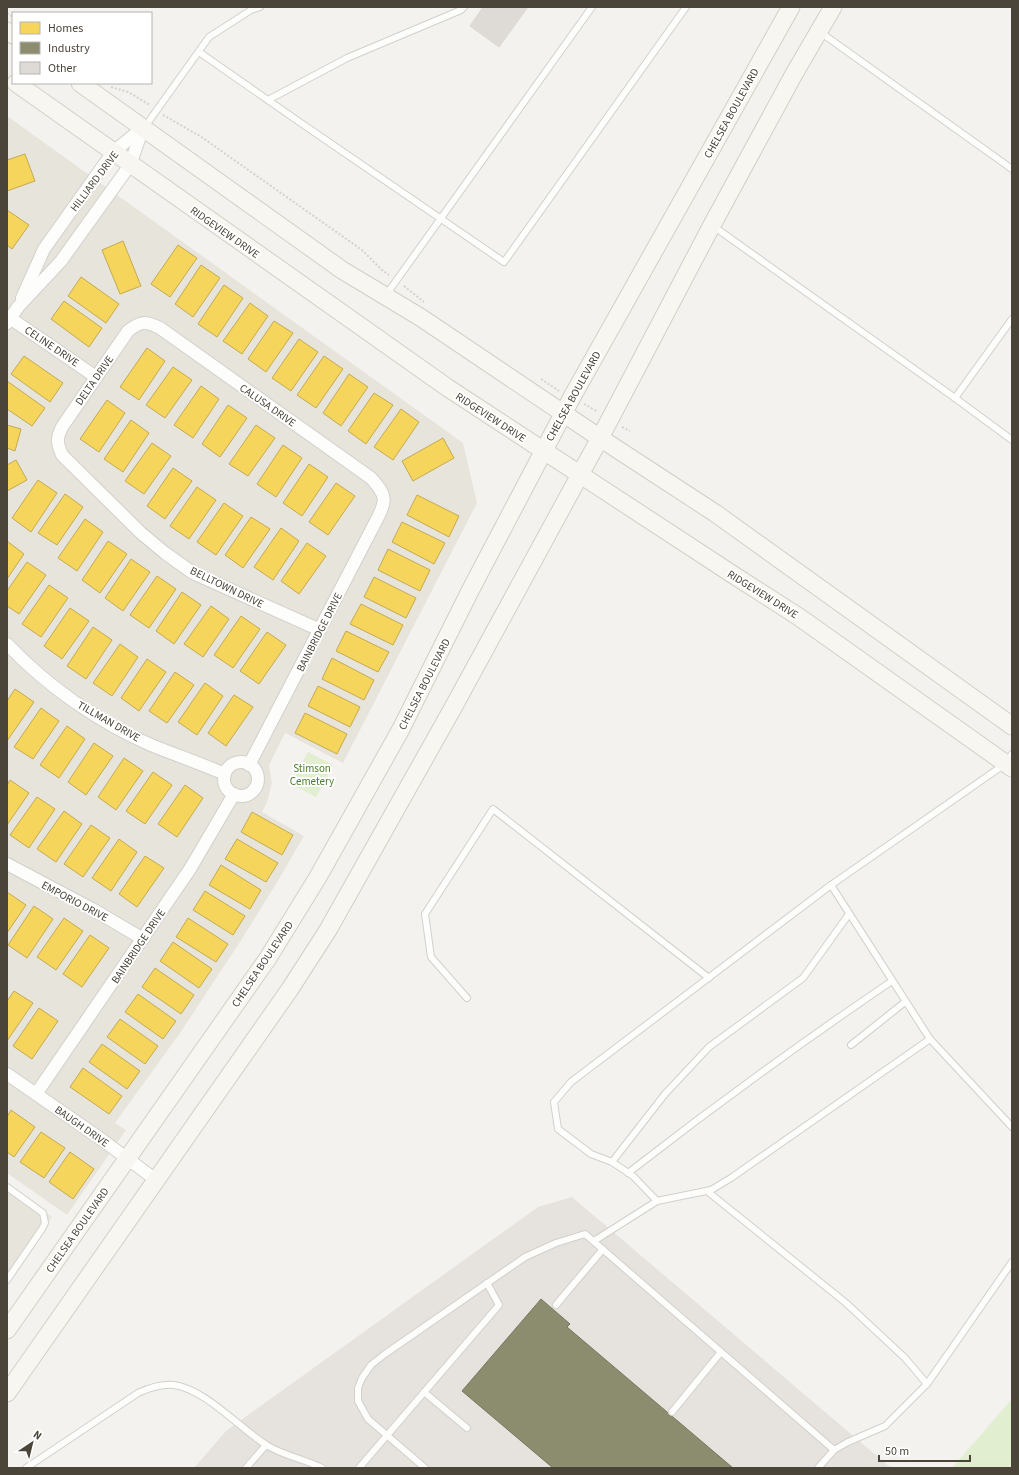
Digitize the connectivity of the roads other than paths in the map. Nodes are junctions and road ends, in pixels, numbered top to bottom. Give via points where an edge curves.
1 (260, 7) edge
2 (464, 7) edge
3 (592, 7) edge
4 (686, 7) edge
5 (791, 7) edge
6 (833, 7) edge
7 (819, 31) junction
8 (199, 52) junction
9 (17, 84) edge
10 (81, 84) edge
11 (268, 100) junction
12 (143, 128) junction
13 (113, 152) junction
14 (130, 165) junction
15 (1012, 169) edge
16 (440, 219) junction
17 (712, 225) junction
18 (385, 296) junction
19 (18, 307) junction
20 (8, 319) edge
21 (1012, 319) edge
22 (144, 322) joint
23 (96, 377) junction
24 (955, 398) junction
25 (564, 413) junction
26 (600, 438) junction
27 (1012, 440) edge
28 (58, 446) joint
29 (544, 451) junction
30 (580, 474) junction
31 (384, 497) joint
32 (320, 630) junction
33 (7, 644) edge
34 (1012, 726) edge
35 (1010, 762) edge
36 (250, 765) junction
37 (225, 774) junction
38 (234, 794) junction
39 (7, 864) edge
40 (831, 885) junction
41 (849, 914) junction
42 (142, 939) junction
43 (709, 978) junction
44 (892, 981) junction
45 (467, 998) dead end
46 (905, 1002) junction
47 (930, 1039) junction
48 (851, 1045) dead end
49 (7, 1074) edge
50 (36, 1094) junction
51 (1012, 1127) edge
52 (127, 1158) junction
53 (612, 1162) junction
54 (628, 1173) junction
55 (156, 1180) junction
56 (7, 1187) edge
57 (707, 1191) junction
58 (657, 1201) junction
59 (594, 1241) junction
60 (603, 1249) junction
61 (1012, 1262) edge
62 (7, 1280) edge
63 (487, 1282) junction
64 (556, 1305) dead end
65 (7, 1330) edge
66 (721, 1352) junction
67 (927, 1384) junction
68 (9, 1391) edge
69 (424, 1392) junction
70 (672, 1412) dead end
71 (467, 1428) dead end
72 (387, 1436) junction
73 (266, 1445) junction
74 (834, 1450) junction
75 (310, 1466) edge
76 (26, 1468) edge
77 (246, 1468) edge
78 (322, 1468) edge
79 (359, 1468) edge
80 (425, 1468) edge
81 (818, 1468) edge

1 - 8 lane via 209,37
2 - 11 lane via 347,58
3 - 16 lane
4 - 16 lane via 504,262
5 - 25 main road, CHELSEA BOULEVARD
6 - 7 main road
7 - 15 lane
7 - 17 main road
8 - 11 lane
8 - 12 lane
9 - 13 main road, RIDGEVIEW DRIVE
10 - 12 main road
11 - 16 lane
12 - 13 street, HILLIARD DRIVE
12 - 14 street, HILLIARD DRIVE
12 - 18 main road via 342,270
13 - 14 main road, RIDGEVIEW DRIVE
13 - 19 street, HILLIARD DRIVE via 44,249
14 - 19 street, HILLIARD DRIVE via 61,261
14 - 29 main road, RIDGEVIEW DRIVE via 448,388
16 - 18 lane
17 - 24 lane
17 - 26 main road
18 - 25 main road
19 - 20 street, HILLIARD DRIVE
20 - 23 street, CELINE DRIVE
21 - 24 lane
22 - 23 street, DELTA DRIVE via 128,331
22 - 31 street, CALUSA DRIVE via 160,328 371,478
23 - 28 street, DELTA DRIVE via 62,427 57,437
24 - 27 lane
25 - 26 main road
25 - 29 main road, CHELSEA BOULEVARD
26 - 30 main road
26 - 34 main road via 715,514
28 - 32 street, BELLTOWN DRIVE via 62,455 141,533 193,573
29 - 30 main road, RIDGEVIEW DRIVE
29 - 52 main road, CHELSEA BOULEVARD via 401,729 303,903 268,958
30 - 35 main road, RIDGEVIEW DRIVE via 799,617
30 - 55 main road via 328,930 290,989
31 - 32 street, BAINBRIDGE DRIVE via 382,509
32 - 36 street, BAINBRIDGE DRIVE
33 - 37 street, TILLMAN DRIVE via 42,677 98,717 151,744
35 - 40 lane
36 - 37 street via 244,762 233,764
36 - 38 street via 257,773 255,788 246,795
37 - 38 street via 227,788
38 - 42 street, BAINBRIDGE DRIVE via 190,869
39 - 42 street, EMPORIO DRIVE via 94,910
40 - 41 lane
40 - 43 lane
41 - 44 lane
41 - 53 lane via 803,978 709,1047 665,1094
42 - 50 street, BAINBRIDGE DRIVE
43 - 45 lane via 493,809 425,914 430,957
43 - 53 lane via 571,1082 554,1102 558,1129 591,1154
44 - 46 lane
44 - 54 lane via 792,1049
46 - 47 lane
46 - 48 lane
47 - 51 lane
47 - 57 lane via 731,1178
49 - 50 street, BAUGH DRIVE
50 - 52 street, BAUGH DRIVE
52 - 55 street, BAUGH DRIVE
52 - 65 main road, CHELSEA BOULEVARD
53 - 54 lane
54 - 58 lane
55 - 68 main road
56 - 62 lane via 43,1213 45,1223
57 - 58 lane
57 - 67 lane via 846,1303 905,1358
58 - 59 lane
59 - 60 lane
59 - 63 lane via 585,1234 556,1243 525,1257
60 - 64 lane
60 - 66 lane
61 - 67 lane
63 - 69 lane via 499,1305
63 - 72 lane via 385,1354 371,1365 362,1378 358,1388 358,1401 368,1419
66 - 70 lane
66 - 74 lane
67 - 74 lane via 885,1426
69 - 71 lane
69 - 72 lane
72 - 79 lane
72 - 80 lane
73 - 75 lane
73 - 76 lane via 198,1394 182,1387 164,1385 138,1393
73 - 77 lane
74 - 81 lane
75 - 78 lane

